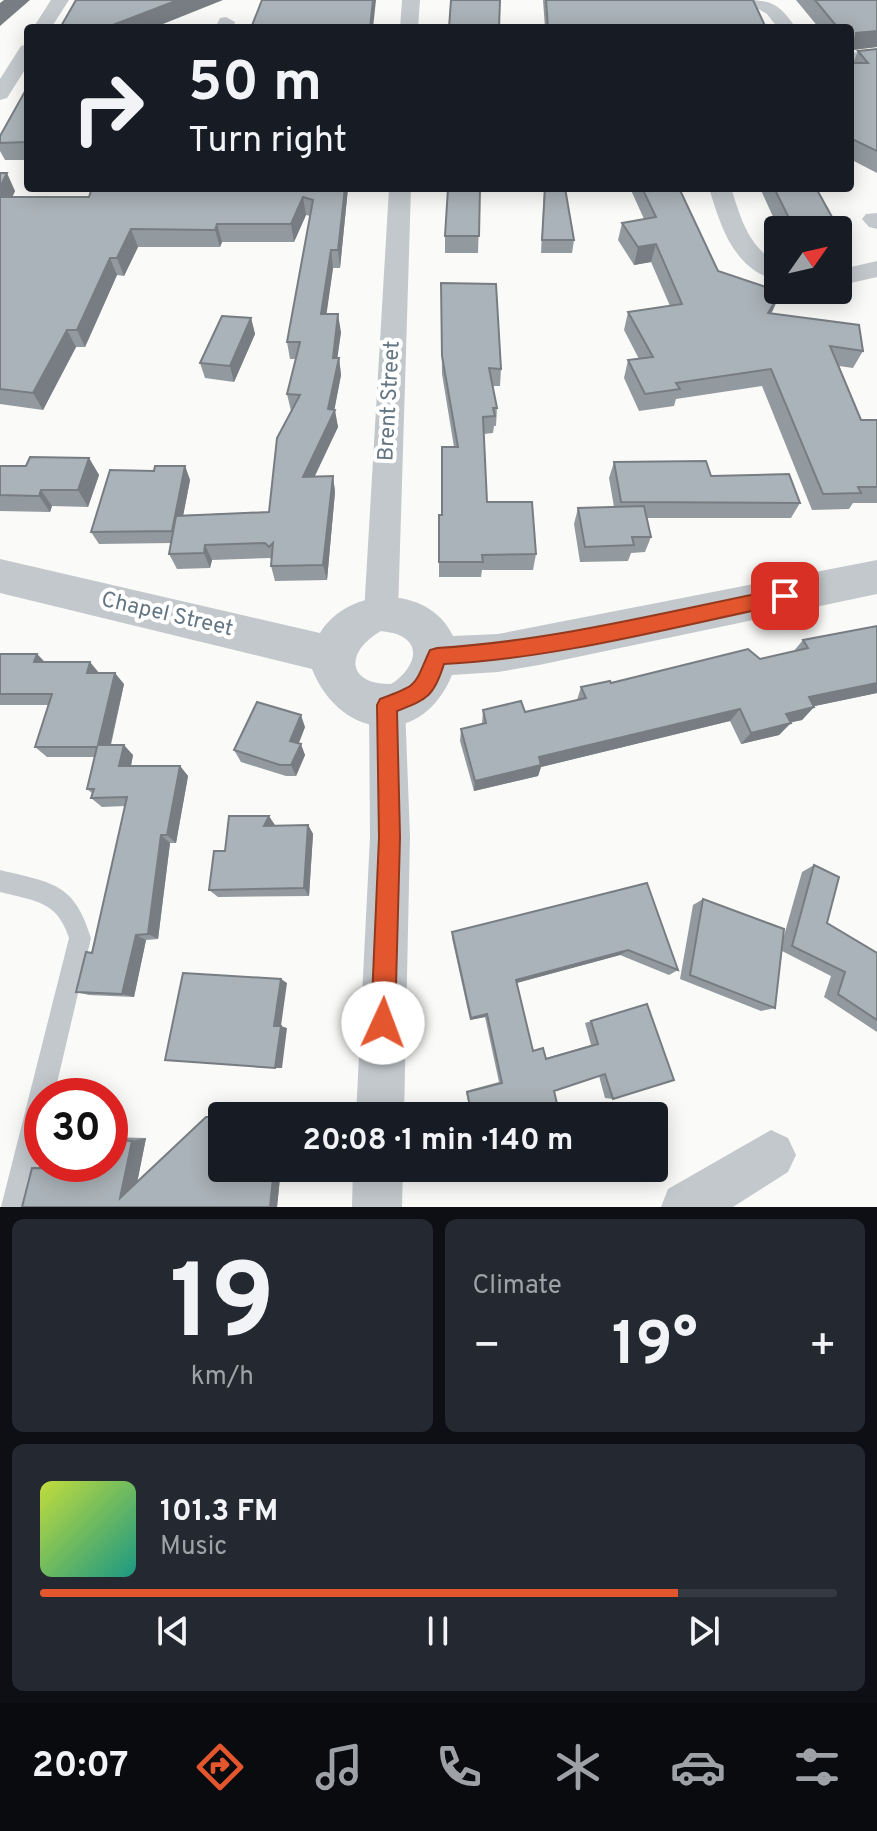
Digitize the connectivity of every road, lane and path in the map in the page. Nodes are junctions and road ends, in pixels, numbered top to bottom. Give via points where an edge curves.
1 (60, 0) edge
2 (411, 0) edge
3 (752, 0) edge
4 (45, 24) edge
5 (409, 24) edge
6 (784, 24) edge
7 (24, 56) edge
8 (877, 56) edge
9 (854, 59) edge
10 (0, 94) edge
11 (400, 192) edge
12 (721, 192) edge
13 (764, 265) edge
14 (877, 269) edge
15 (852, 275) edge
16 (0, 576) edge
17 (877, 577) edge
18 (381, 613) junction
19 (333, 655) junction
20 (437, 656) junction
21 (387, 705) junction
22 (0, 881) edge
23 (381, 1102) edge
24 (771, 1155) dead end
25 (378, 1182) edge
26 (14, 1207) edge
27 (377, 1207) edge
28 (686, 1207) edge

1 - 4 street
2 - 5 street
3 - 6 street via 773,10
7 - 10 street
8 - 9 street
11 - 18 street, Brent Street
12 - 13 street via 739,246
14 - 15 street
16 - 19 street, Chapel Street
17 - 20 street via 539,646
18 - 19 street via 345,631
18 - 20 street via 413,619 434,641
19 - 21 street via 334,670 347,691 369,704
20 - 21 street via 428,683 417,694
21 - 23 street via 390,837
22 - 26 lane via 59,898 69,906 80,938
24 - 28 street
25 - 27 street

